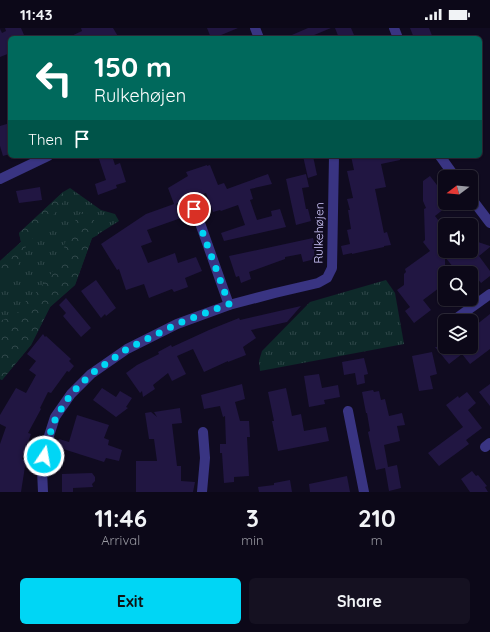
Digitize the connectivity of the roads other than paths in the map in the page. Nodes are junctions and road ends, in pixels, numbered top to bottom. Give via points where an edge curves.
1 (44, 158) edge
2 (334, 158) edge
3 (441, 158) edge
4 (450, 170) edge
5 (0, 179) edge
6 (478, 207) edge
7 (194, 209) dead end
8 (490, 223) edge
9 (490, 294) edge
10 (229, 304) junction
11 (462, 314) edge
12 (348, 411) dead end
13 (203, 432) dead end
14 (43, 492) edge
15 (202, 492) edge
16 (364, 492) edge

1 - 5 street
2 - 10 street, Rulkehøjen via 332,268 327,278 318,283
3 - 4 street
6 - 8 street
7 - 10 street
9 - 11 street
10 - 14 street, Rulkehøjen via 177,324 127,349 91,374 71,394 56,417 47,442 42,470
12 - 16 street
13 - 15 street via 205,458

